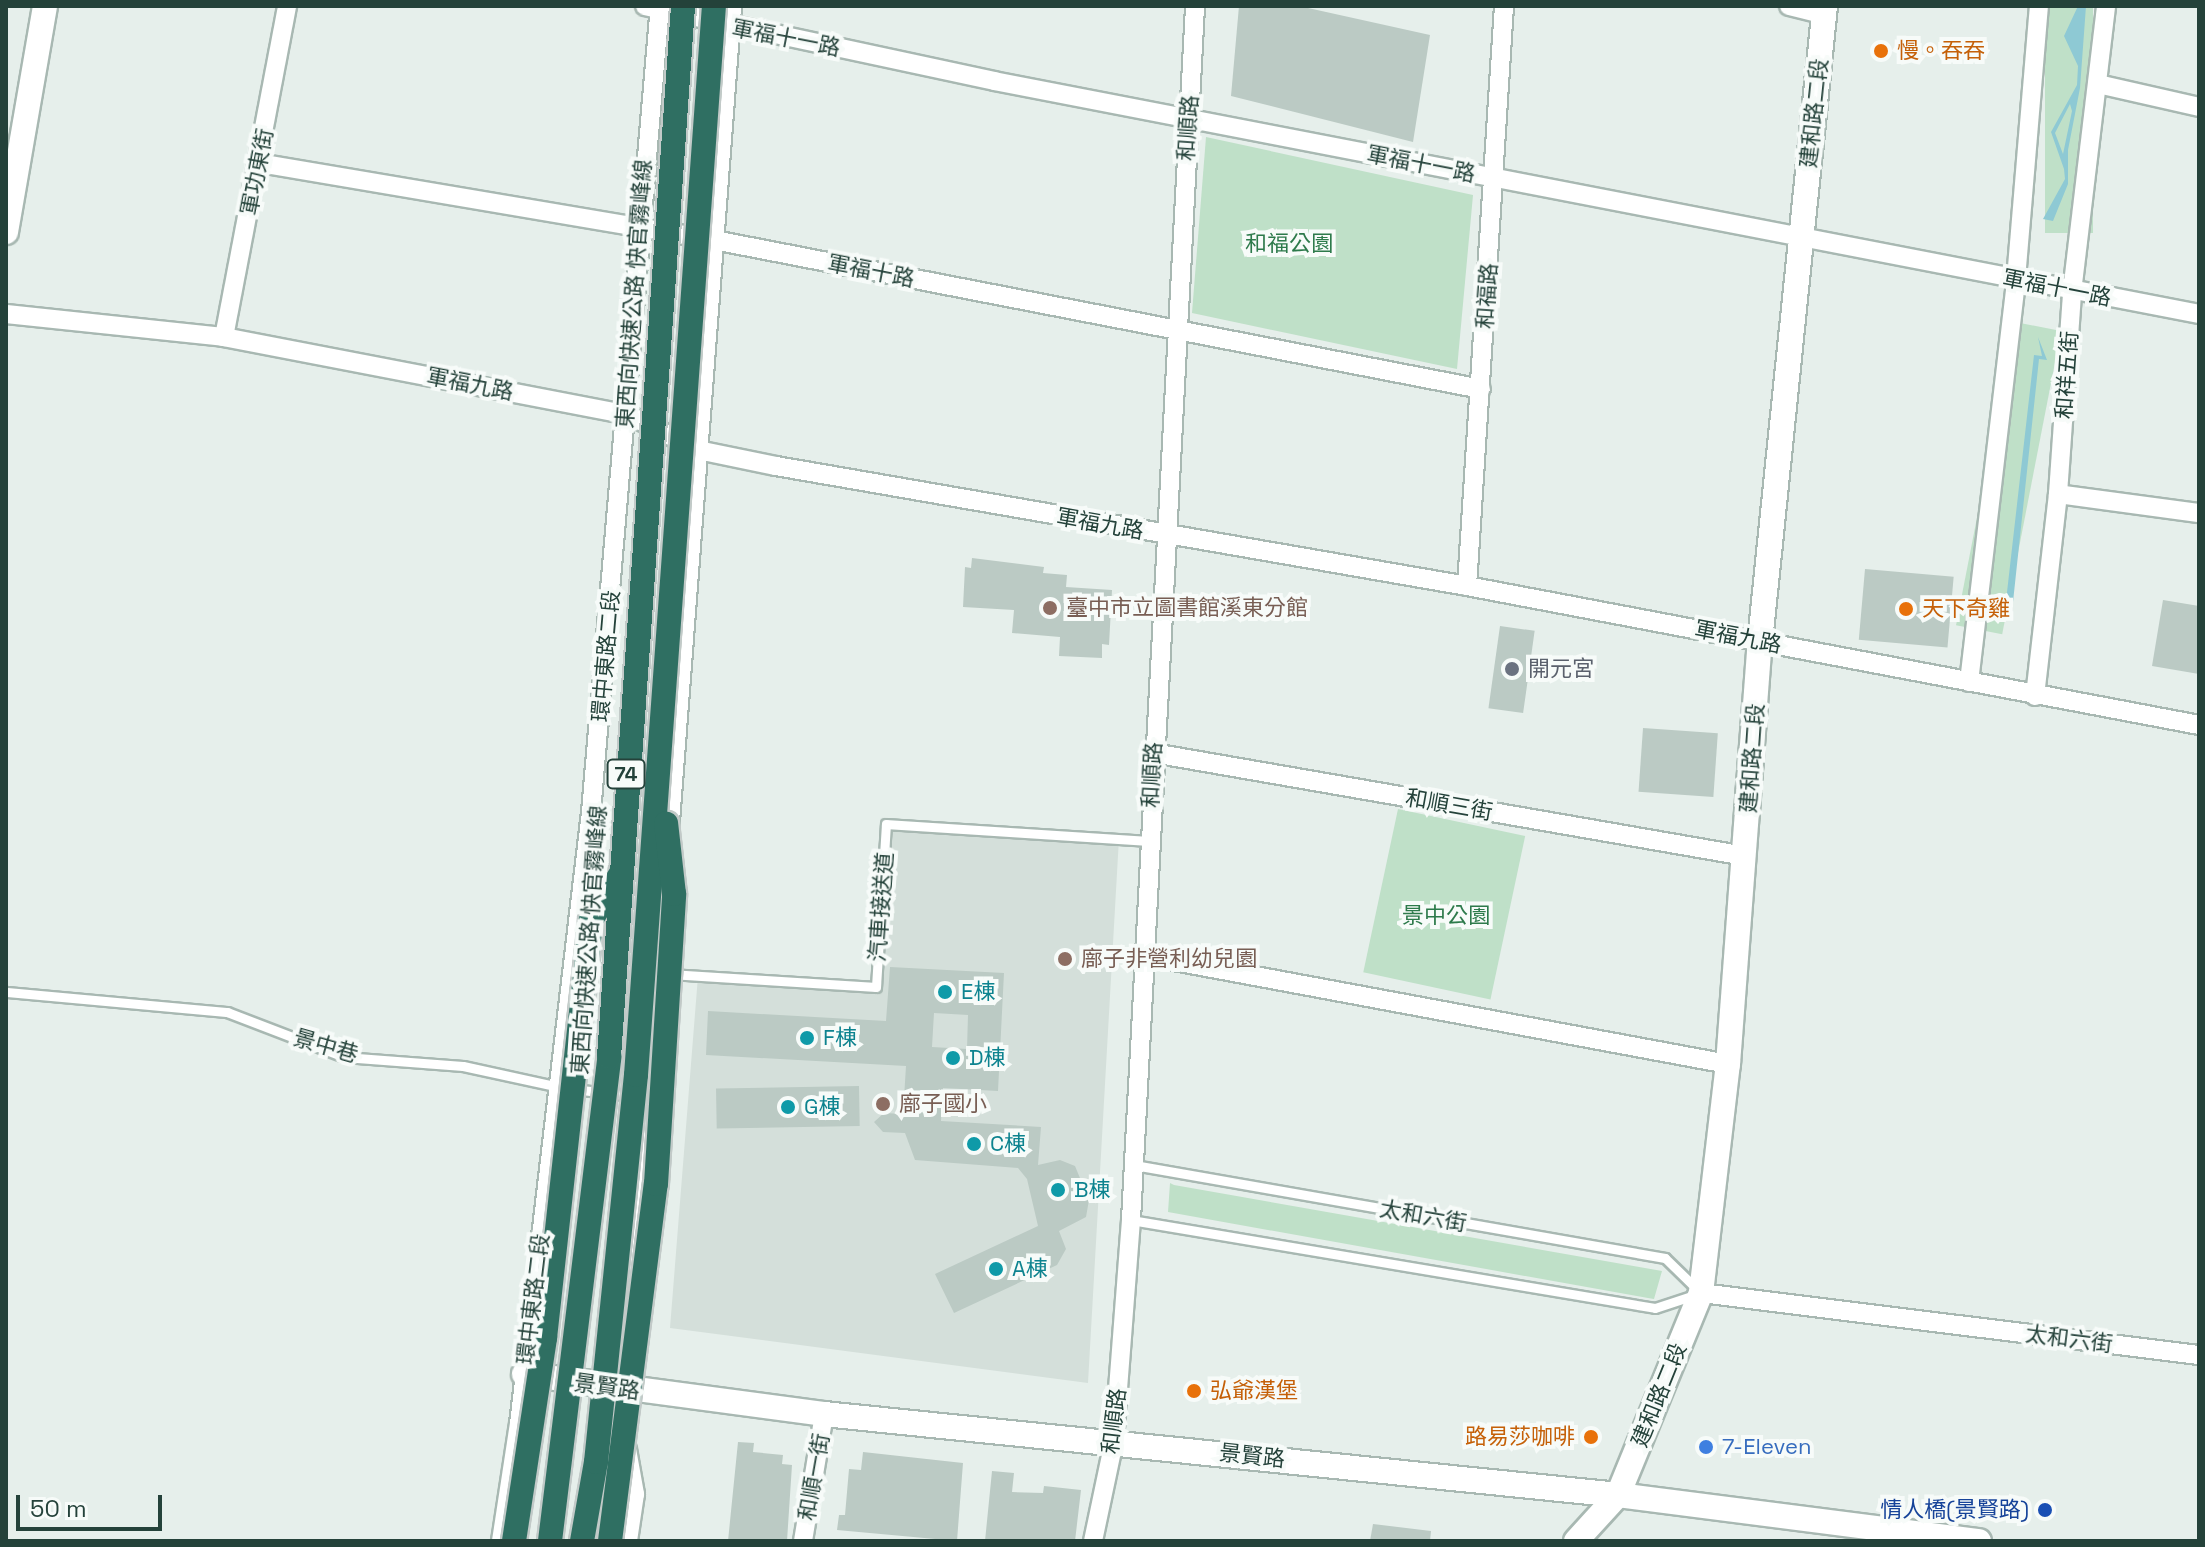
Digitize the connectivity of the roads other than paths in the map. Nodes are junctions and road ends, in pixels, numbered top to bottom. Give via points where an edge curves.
1 (45, 6) edge
2 (287, 6) edge
3 (714, 6) edge
4 (1195, 6) edge
5 (1504, 6) edge
6 (1789, 6) edge
7 (2039, 6) edge
8 (2106, 6) edge
9 (662, 7) edge
10 (1825, 10) edge
11 (726, 18) edge
12 (2098, 84) junction
13 (2199, 107) edge
14 (1188, 119) junction
15 (259, 163) junction
16 (1494, 179) junction
17 (645, 227) junction
18 (6, 232) edge
19 (1800, 238) junction
20 (714, 240) junction
21 (2016, 279) junction
22 (2072, 292) junction
23 (6, 314) edge
24 (2199, 314) edge
25 (1174, 331) junction
26 (224, 337) junction
27 (1481, 389) junction
28 (629, 415) junction
29 (698, 450) junction
30 (2058, 494) junction
31 (2199, 513) edge
32 (1164, 536) junction
33 (1467, 586) junction
34 (1760, 641) junction
35 (1969, 682) junction
36 (2035, 696) junction
37 (2199, 725) edge
38 (1153, 753) junction
39 (659, 758) junction
40 (1148, 841) junction
41 (1745, 856) junction
42 (622, 873) junction
43 (1142, 955) junction
44 (658, 973) junction
45 (6, 992) edge
46 (1728, 1064) junction
47 (559, 1087) junction
48 (648, 1098) junction
49 (1131, 1164) junction
50 (1131, 1220) junction
51 (1701, 1293) junction
52 (2199, 1355) edge
53 (524, 1374) junction
54 (619, 1390) junction
55 (824, 1414) junction
56 (1114, 1441) junction
57 (1618, 1495) junction
58 (501, 1541) edge
59 (514, 1541) edge
60 (550, 1541) edge
61 (582, 1541) edge
62 (594, 1541) edge
63 (610, 1541) edge
64 (628, 1541) edge
65 (803, 1541) edge
66 (1093, 1541) edge
67 (1576, 1541) edge
68 (1979, 1541) edge

1 - 18 street
2 - 15 street, 軍功東街
3 - 11 highway, 74, bridge
4 - 14 street, 和順路
5 - 16 street, 和福路
6 - 10 street
7 - 21 street
8 - 12 street, 和祥五街
9 - 11 street, 軍福十一路
9 - 17 street, 環中東路二段
9 - 42 highway, 東西向快速公路 快官霧峰線 / 74, bridge
10 - 19 street, 建和路二段
11 - 14 street, 軍福十一路
11 - 20 street
11 - 39 highway, 74, bridge
12 - 13 street
12 - 22 street, 和祥五街
14 - 16 street, 軍福十一路
14 - 25 street, 和順路
15 - 17 street, 軍福十路
15 - 26 street, 軍功東街
16 - 19 street, 軍福十一路
16 - 27 street, 和福路
17 - 20 street, 軍福十路
17 - 28 street, 環中東路二段
19 - 21 street, 軍福十一路
19 - 34 street, 建和路二段
20 - 25 street, 軍福十路
20 - 29 street
21 - 22 street, 軍福十一路
21 - 35 street
22 - 24 street, 軍福十一路
22 - 30 street, 和祥五街
23 - 26 street, 軍福九路
25 - 27 street, 軍福十路
25 - 32 street, 和順路
26 - 28 street, 軍福九路
27 - 33 street, 和福路
28 - 29 street, 軍福九路
28 - 47 street, 環中東路二段
29 - 32 street, 軍福九路
29 - 44 street
30 - 31 street
30 - 36 street, 和祥五街
32 - 33 street, 軍福九路
32 - 38 street, 和順路
33 - 34 street, 軍福九路
34 - 35 street, 軍福九路
34 - 41 street, 建和路二段
35 - 36 street, 軍福九路
36 - 37 street, 軍福九路
38 - 40 street, 和順路
38 - 41 street, 和順三街
39 - 61 highway, 74, bridge via 636,1075 596,1462
39 - 63 highway, bridge via 674,894 656,1184
40 - 43 street, 和順路
40 - 44 lane, 汽車接送道 via 886,824 876,987
41 - 46 street, 建和路二段
42 - 59 highway, bridge via 591,920 545,1338
42 - 60 highway, 東西向快速公路 快官霧峰線 / 74, bridge via 596,1180
43 - 46 street
43 - 49 street, 和順路
44 - 48 street
45 - 47 lane, 景中巷 via 227,1012 344,1057 463,1066
46 - 51 street, 建和路二段
47 - 48 lane, 景中巷
47 - 53 street, 環中東路二段
48 - 54 street
49 - 50 street, 和順路
49 - 51 lane, 太和六街 via 1665,1258
50 - 51 lane, 太和六街 via 1655,1308
50 - 56 street, 和順路
51 - 52 street, 太和六街
51 - 57 street, 建和路二段
53 - 54 street, 景賢路
53 - 58 street, 環中東路二段
54 - 55 street, 景賢路
54 - 62 street
54 - 64 street via 635,1494
55 - 56 street, 景賢路
55 - 65 street, 和順一街
56 - 57 street, 景賢路
56 - 66 street, 和順路
57 - 67 street
57 - 68 street, 景賢路

